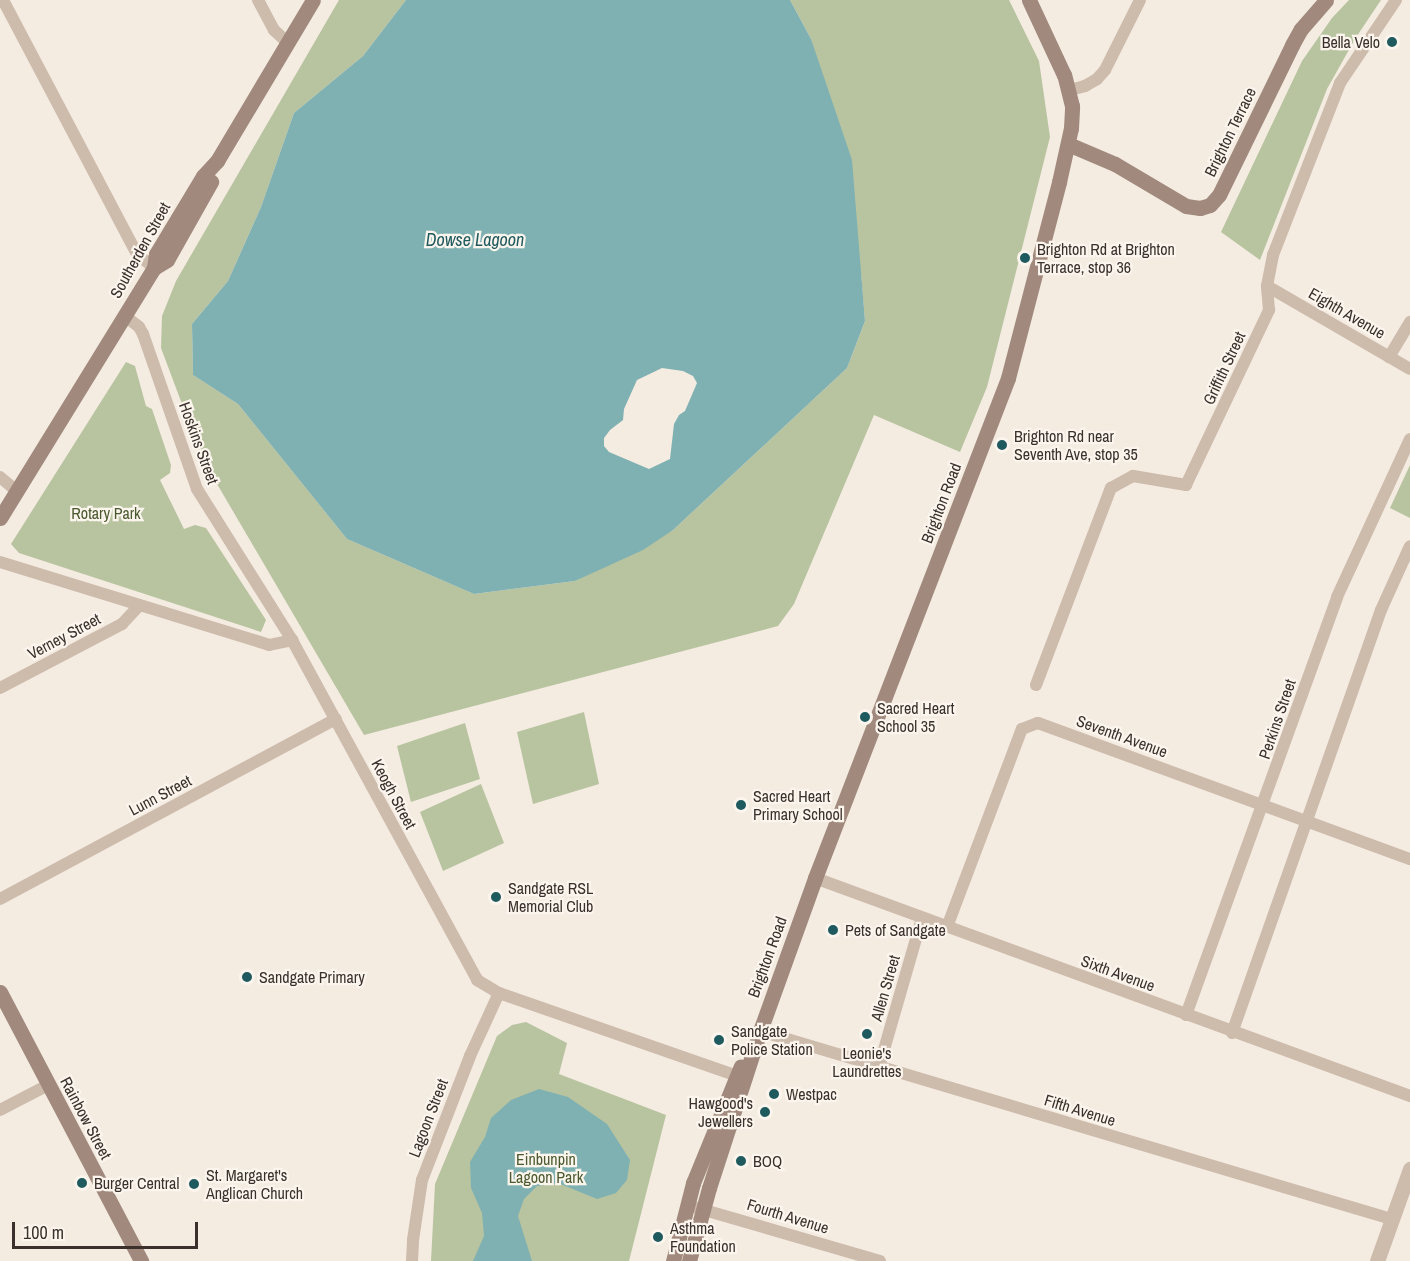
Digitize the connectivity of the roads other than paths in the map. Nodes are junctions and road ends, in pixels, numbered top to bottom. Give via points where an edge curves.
1 (3, 0) edge
2 (258, 0) edge
3 (313, 0) edge
4 (1029, 0) edge
5 (1140, 0) edge
6 (1326, 0) edge
7 (1396, 0) edge
8 (288, 43) junction
9 (1070, 90) junction
10 (1068, 144) junction
11 (154, 268) junction
12 (1266, 286) junction
13 (125, 316) junction
14 (1410, 322) edge
15 (1389, 357) junction
16 (1410, 369) edge
17 (1410, 439) edge
18 (0, 477) edge
19 (18, 492) junction
20 (0, 518) edge
21 (1410, 546) edge
22 (0, 562) edge
23 (138, 607) junction
24 (292, 639) junction
25 (1036, 685) dead end
26 (0, 688) edge
27 (336, 719) junction
28 (1263, 805) junction
29 (1307, 820) junction
30 (1410, 859) edge
31 (815, 878) junction
32 (0, 899) edge
33 (922, 918) junction
34 (947, 927) junction
35 (0, 992) edge
36 (498, 993) junction
37 (1186, 1016) junction
38 (760, 1030) junction
39 (1232, 1033) junction
40 (879, 1067) junction
41 (741, 1077) junction
42 (48, 1085) junction
43 (1410, 1096) edge
44 (0, 1110) edge
45 (1410, 1169) edge
46 (687, 1205) junction
47 (704, 1209) junction
48 (1391, 1219) junction
49 (141, 1261) edge
50 (412, 1261) edge
51 (673, 1261) edge
52 (689, 1261) edge
53 (880, 1261) edge
54 (1377, 1261) edge

1 - 11 street via 137,255
2 - 8 street via 274,30
3 - 8 main road, Southerden Street
4 - 9 main road
5 - 9 street via 1105,70 1086,86
6 - 10 main road, Brighton Terrace via 1301,29 1219,195 1210,205 1186,206 1115,164
7 - 12 street, Griffith Street via 1340,83 1273,255
8 - 11 main road, Southerden Street via 156,254
9 - 10 main road, Brighton Road
10 - 31 main road, Brighton Road via 1008,378
11 - 13 main road, Southerden Street
12 - 15 street, Eighth Avenue
12 - 25 street, Griffith Street via 1269,310 1186,485 1133,476 1111,488
13 - 19 main road, Southerden Street
13 - 24 street, Hoskins Street via 143,334 197,489
14 - 15 street
15 - 16 street, Eighth Avenue
17 - 28 street, Perkins Street via 1337,597
18 - 19 street
19 - 20 main road, Southerden Street
21 - 29 street via 1381,610
22 - 23 street
23 - 24 street via 268,645
23 - 26 street, Verney Street via 122,624
24 - 27 street, Keogh Street
27 - 32 street, Lunn Street
27 - 36 street, Keogh Street via 470,971
28 - 29 street, Seventh Avenue
28 - 34 street, Seventh Avenue via 1038,723 1022,729
28 - 37 street, Perkins Street
29 - 30 street, Seventh Avenue
29 - 39 street
31 - 33 street, Sixth Avenue
31 - 38 main road, Brighton Road
33 - 34 street, Sixth Avenue
33 - 40 street, Allen Street
34 - 37 street, Sixth Avenue
35 - 42 main road, Rainbow Street
36 - 41 street, Keogh Street
36 - 50 street, Lagoon Street via 422,1180
37 - 39 street, Sixth Avenue
38 - 40 street, Fifth Avenue
38 - 41 main road, Brighton Road
39 - 43 street, Sixth Avenue
40 - 48 street, Fifth Avenue
41 - 46 main road, Brighton Road via 708,1142
41 - 47 main road, Brighton Road
42 - 44 street
42 - 49 main road, Rainbow Street
45 - 48 street
46 - 47 street, Fourth Avenue
46 - 51 main road, Brighton Road
47 - 52 main road, Brighton Road
47 - 53 street, Fourth Avenue
48 - 54 street

